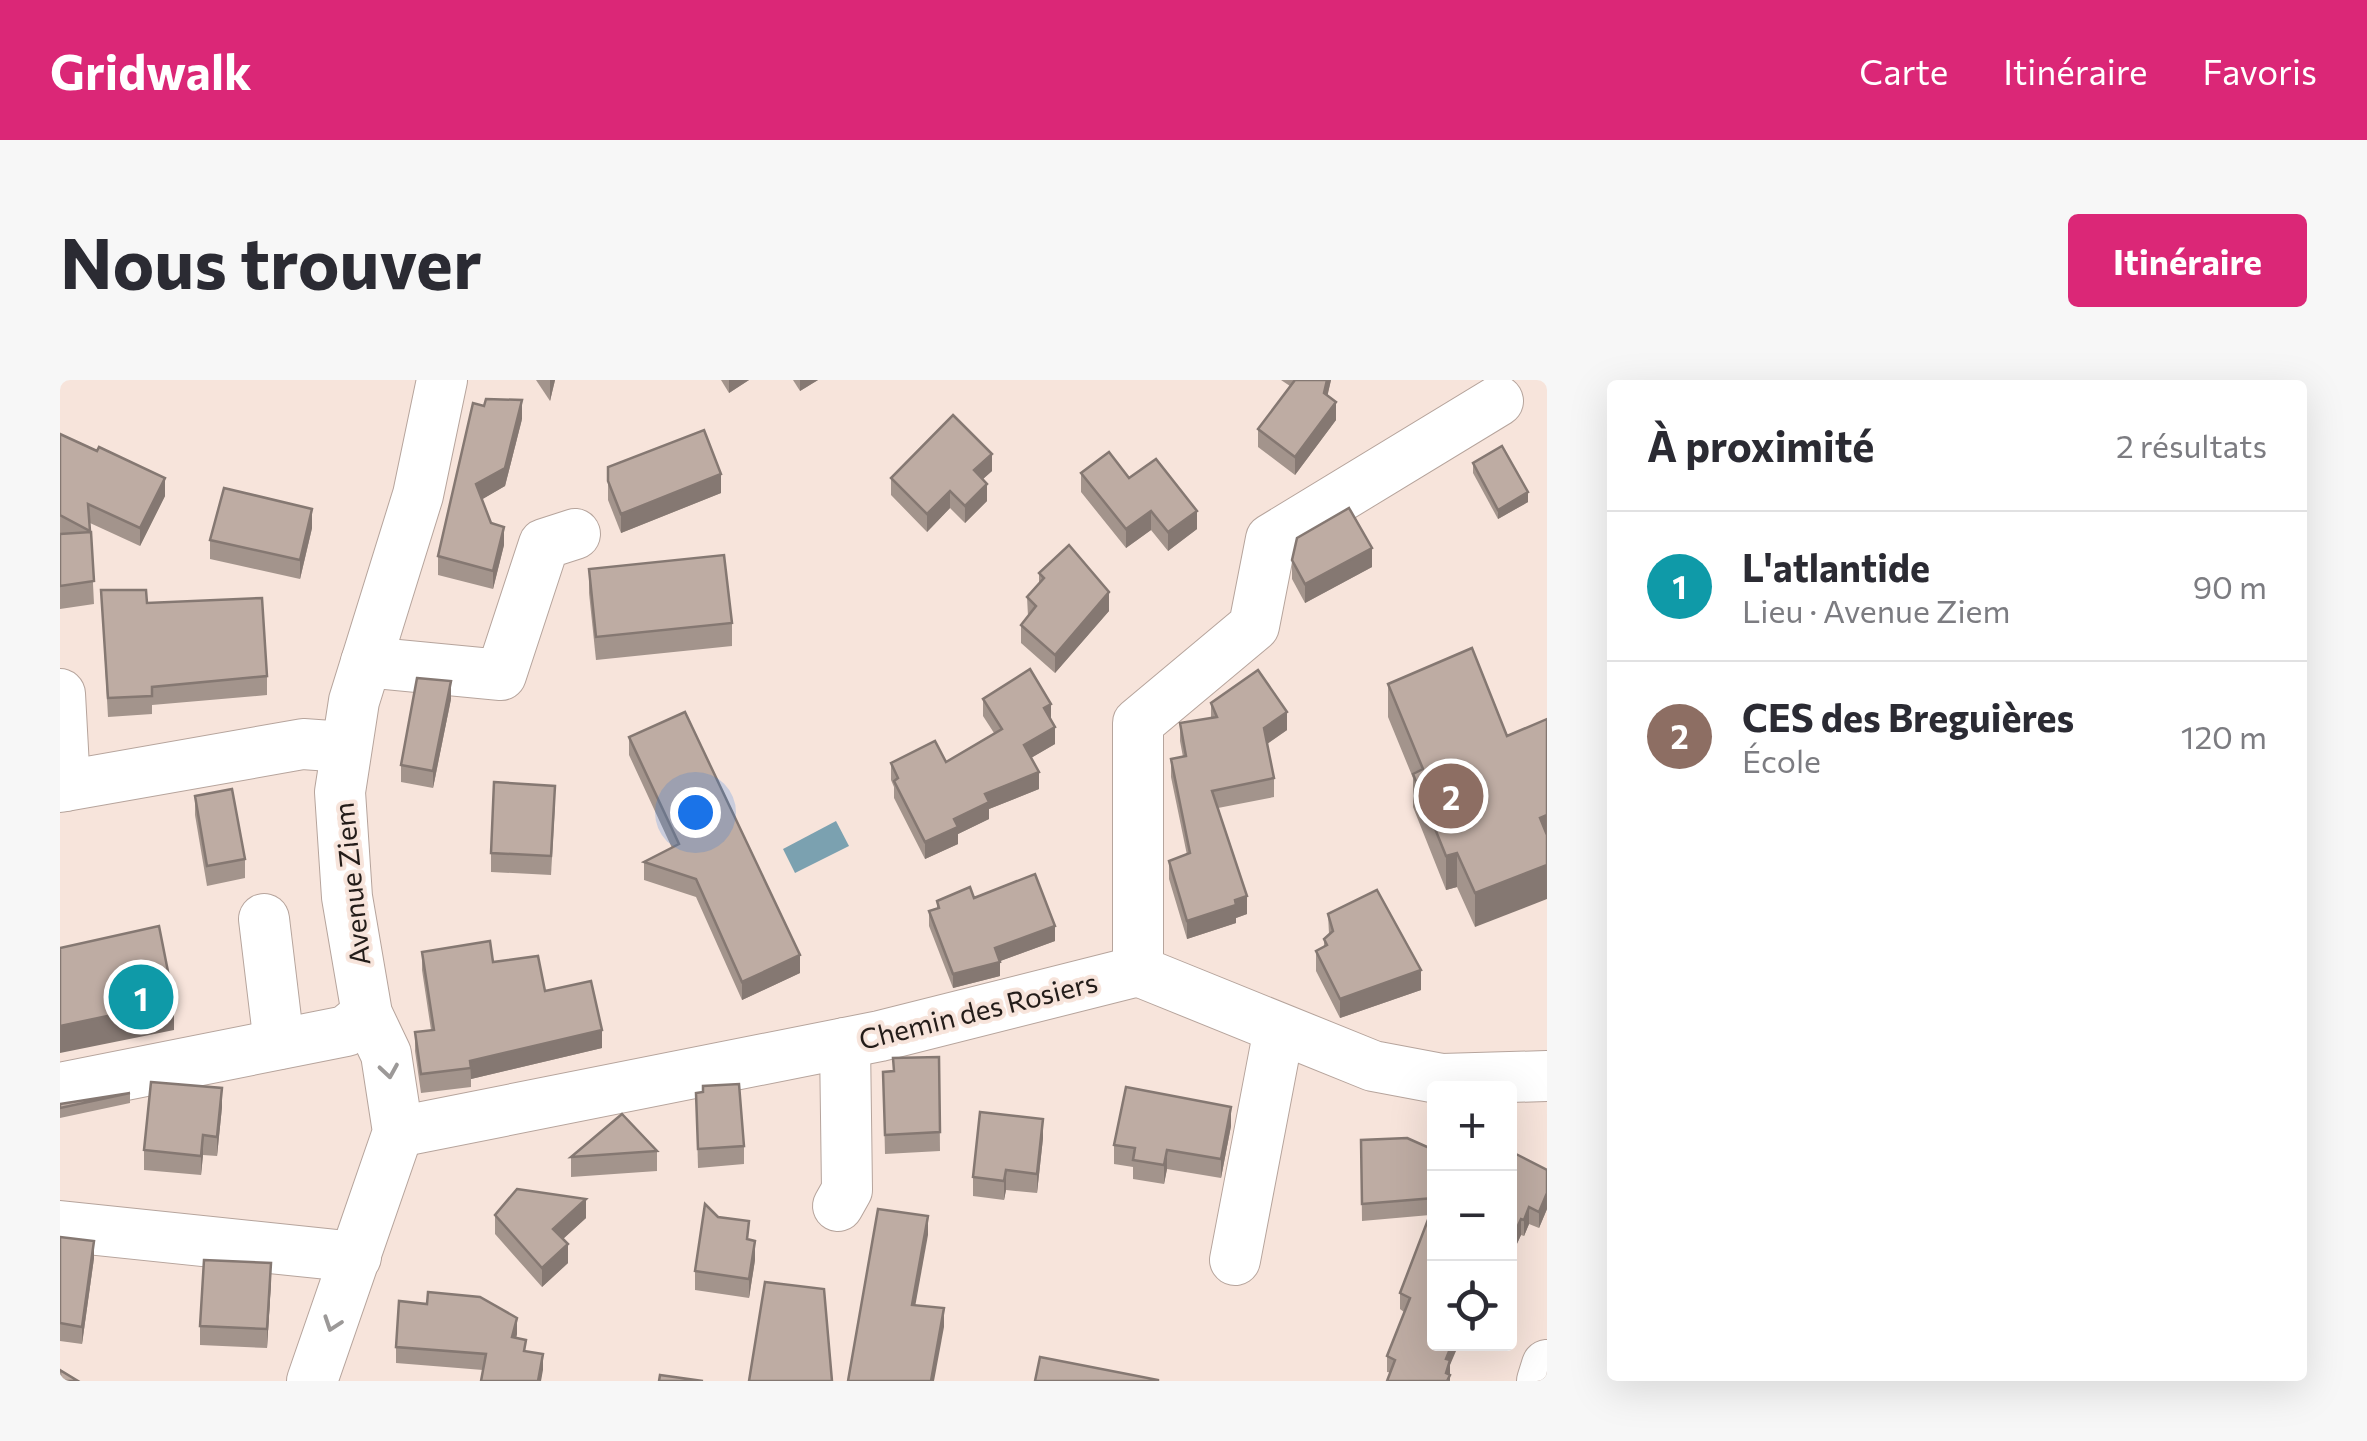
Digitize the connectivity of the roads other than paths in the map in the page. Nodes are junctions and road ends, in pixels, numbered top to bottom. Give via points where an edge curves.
1 (442, 380) edge
2 (1498, 401) dead end
3 (575, 534) dead end
4 (366, 662) junction
5 (60, 694) edge
6 (345, 747) junction
7 (62, 786) edge
8 (264, 919) dead end
9 (1138, 972) junction
10 (367, 1014) junction
11 (1279, 1028) junction
12 (845, 1043) junction
13 (279, 1044) junction
14 (1547, 1076) edge
15 (60, 1088) edge
16 (398, 1132) junction
17 (838, 1206) dead end
18 (60, 1226) edge
19 (356, 1257) junction
20 (1234, 1260) dead end
21 (1547, 1365) edge
22 (312, 1381) edge
23 (1542, 1381) edge

1 - 4 street, Avenue Ziem via 418,495
2 - 9 street via 1271,539 1254,626 1138,723
3 - 4 street via 544,544 501,674
4 - 6 street, Avenue Ziem
5 - 7 street
6 - 7 street via 303,744
6 - 10 street, Avenue Ziem via 341,832
8 - 13 street
9 - 11 street
9 - 12 street, Chemin des Rosiers
10 - 13 street via 346,1031
10 -> 16 street, Avenue Ziem via 386,1054
11 - 14 street via 1373,1066 1442,1079
11 - 20 street
12 - 16 street, Chemin des Rosiers
12 - 17 street via 847,1190
13 - 15 street
16 - 19 street, Avenue Ziem
18 - 19 street
19 -> 22 street, Avenue Ziem
21 - 23 street

